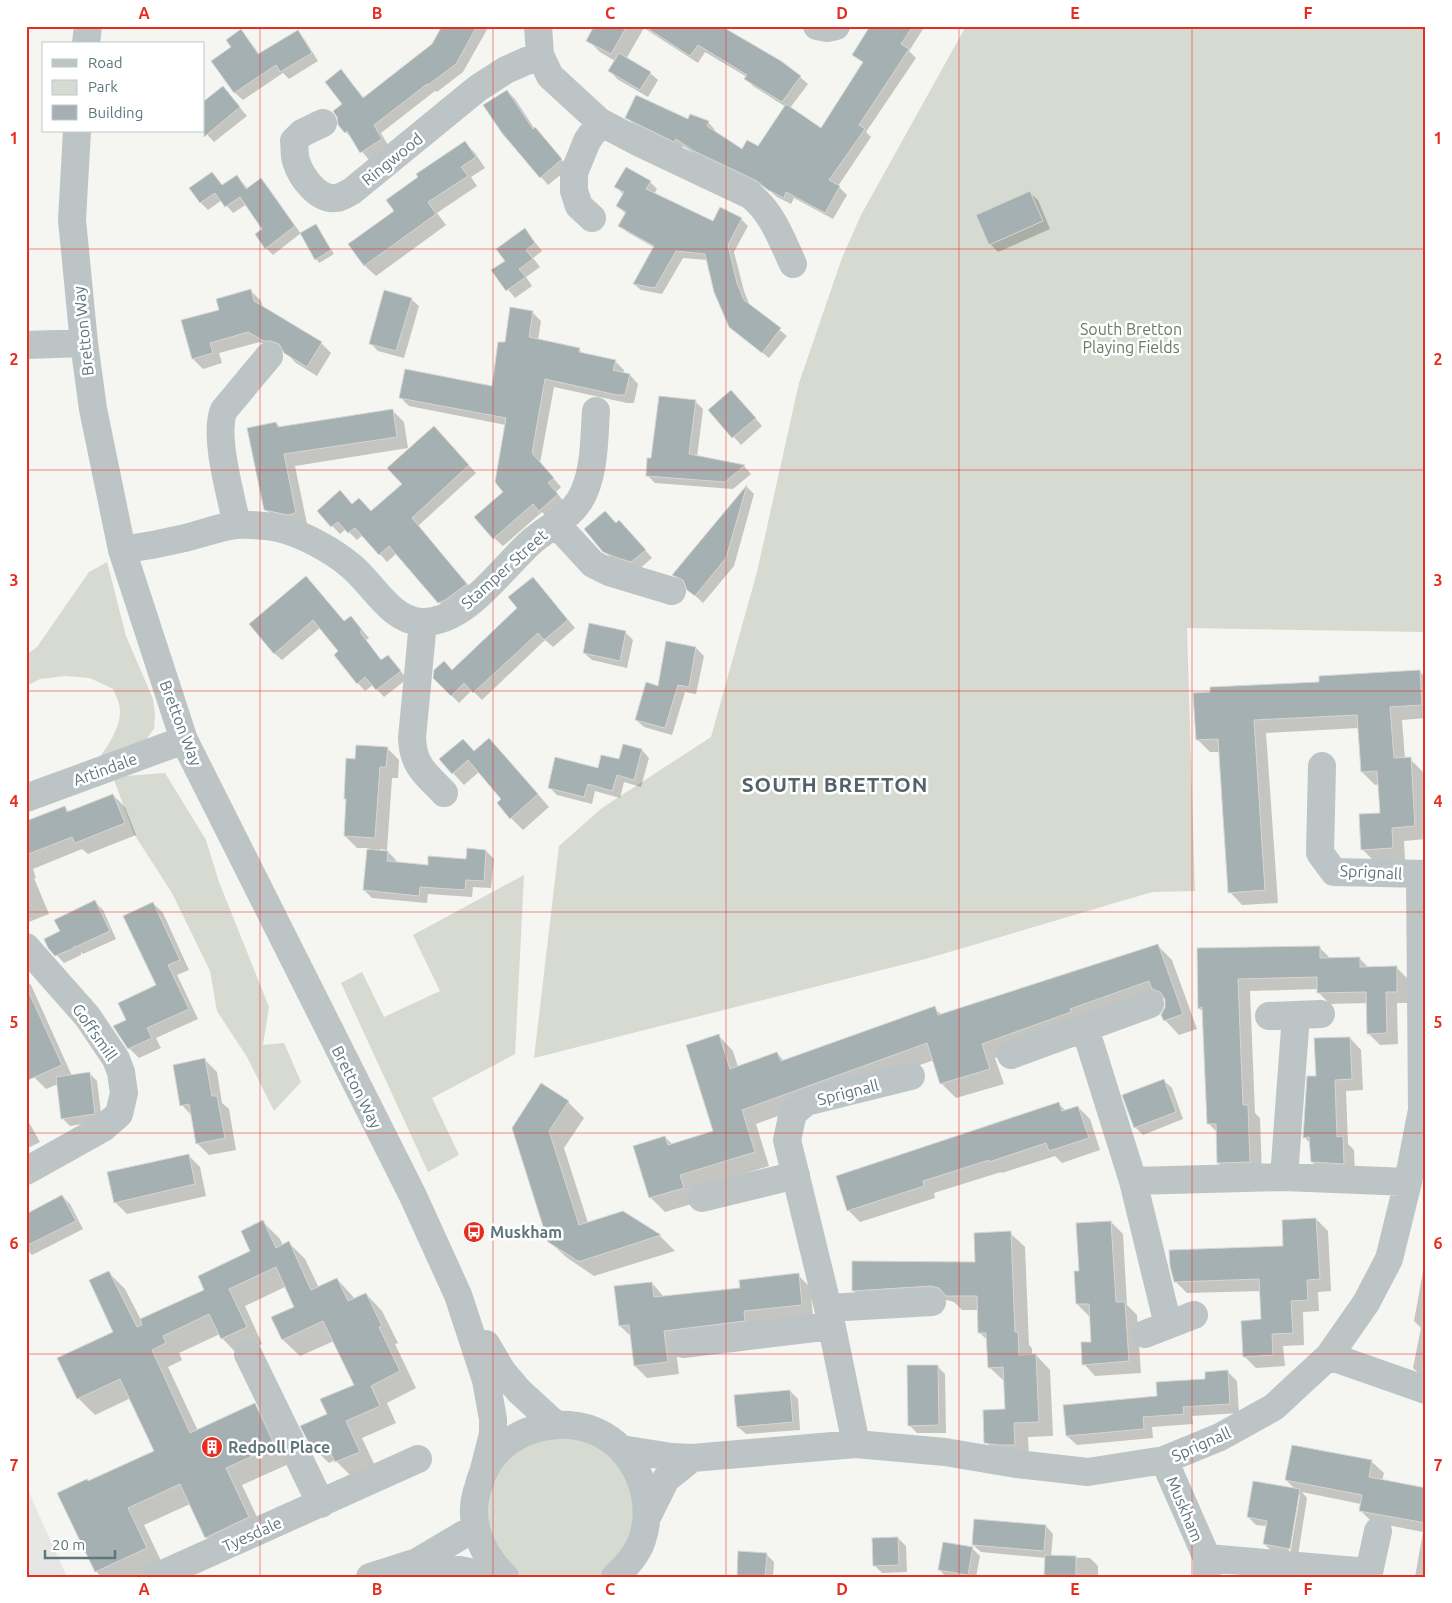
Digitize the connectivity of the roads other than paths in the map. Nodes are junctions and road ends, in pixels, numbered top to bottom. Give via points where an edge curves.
1 (88, 26) edge
2 (538, 26) edge
3 (817, 26) edge
4 (836, 26) edge
5 (86, 42) edge
6 (540, 56) junction
7 (323, 122) dead end
8 (600, 122) junction
9 (77, 132) edge
10 (592, 218) dead end
11 (793, 264) dead end
12 (84, 344) junction
13 (26, 345) edge
14 (269, 356) dead end
15 (596, 411) dead end
16 (556, 524) junction
17 (236, 525) junction
18 (122, 550) junction
19 (672, 591) dead end
20 (423, 622) junction
21 (184, 740) junction
22 (1322, 766) dead end
23 (444, 793) dead end
24 (26, 798) edge
25 (1423, 874) edge
26 (26, 946) edge
27 (1150, 1004) dead end
28 (1269, 1016) dead end
29 (1084, 1028) junction
30 (1011, 1055) dead end
31 (911, 1076) dead end
32 (1424, 1110) edge
33 (26, 1171) edge
34 (796, 1175) junction
35 (1284, 1177) junction
36 (1133, 1181) junction
37 (1408, 1182) junction
38 (702, 1198) dead end
39 (458, 1295) junction
40 (932, 1302) dead end
41 (1194, 1315) dead end
42 (830, 1317) junction
43 (683, 1344) dead end
44 (248, 1354) dead end
45 (1329, 1356) junction
46 (1426, 1390) edge
47 (555, 1424) junction
48 (856, 1444) junction
49 (622, 1449) junction
50 (692, 1458) junction
51 (418, 1459) dead end
52 (1164, 1460) junction
53 (483, 1473) junction
54 (321, 1504) junction
55 (647, 1518) junction
56 (476, 1527) junction
57 (1378, 1531) dead end
58 (417, 1562) junction
59 (1207, 1568) edge
60 (187, 1571) edge
61 (624, 1572) edge
62 (1368, 1574) edge
63 (156, 1577) edge
64 (370, 1577) edge
65 (496, 1577) edge
66 (505, 1577) edge

1 - 5 street
2 - 6 street
3 - 4 street
6 - 7 street, Ringwood via 506,70 478,88 352,191 337,198 313,189 302,176 295,159 294,141
6 - 8 street via 550,76
8 - 10 street via 587,141 574,172 574,191 579,206
8 - 11 street via 750,195 773,220
9 - 12 street, Bretton Way via 72,220
12 - 13 street
12 - 18 street, Bretton Way via 93,409
14 - 17 street via 221,416 220,440
15 - 16 street, Stamper Street via 588,479 580,500
16 - 19 street via 593,564
16 - 20 street, Stamper Street via 532,541 468,605 445,617
17 - 18 street
17 - 20 street via 278,528 310,539 352,566 398,613 410,620
18 - 21 street, Bretton Way
20 - 23 street via 413,752 417,763
21 - 24 street, Artindale
21 - 39 street, Bretton Way via 413,1196
22 - 25 street, Sprignall via 1320,853 1334,872
25 - 32 street, Sprignall
26 - 33 street, Goffsmill via 92,1024 116,1059 124,1093 119,1114 103,1128
27 - 29 street
28 - 35 street via 1308,1014
29 - 30 street
29 - 36 street
31 - 34 street, Sprignall via 806,1102 793,1113 787,1140
32 - 37 street, Sprignall
34 - 38 street
34 - 42 street, Sprignall
35 - 36 street
35 - 37 street
36 - 41 street via 1156,1329
37 - 45 street, Sprignall via 1389,1259 1366,1303
39 - 47 street, Bretton Way via 502,1372
39 - 53 street, Bretton Way via 486,1380 493,1419 493,1434
40 - 42 street
42 - 43 street
42 - 48 street, Sprignall
44 - 54 street
45 - 46 street
45 - 52 street, Sprignall via 1274,1407 1220,1437
47 - 49 street via 580,1426 602,1435
47 - 53 street via 533,1429 513,1439 496,1454
48 - 50 street, Sprignall
48 - 52 street, Sprignall via 945,1452 1088,1472
49 - 50 street, Sprignall
49 - 55 street via 636,1469 645,1493
50 - 55 street via 666,1479
51 - 54 street, Tyesdale
52 - 59 street, Muskham
53 - 56 street, Bretton Way via 475,1500
54 - 60 street, Tyesdale
55 - 61 street via 641,1541
56 - 58 street
56 - 66 street, Bretton Way via 482,1547
57 - 62 street, Muskham
58 - 64 street
58 - 65 street
59 - 62 street, Muskham
60 - 63 street, Tyesdale

